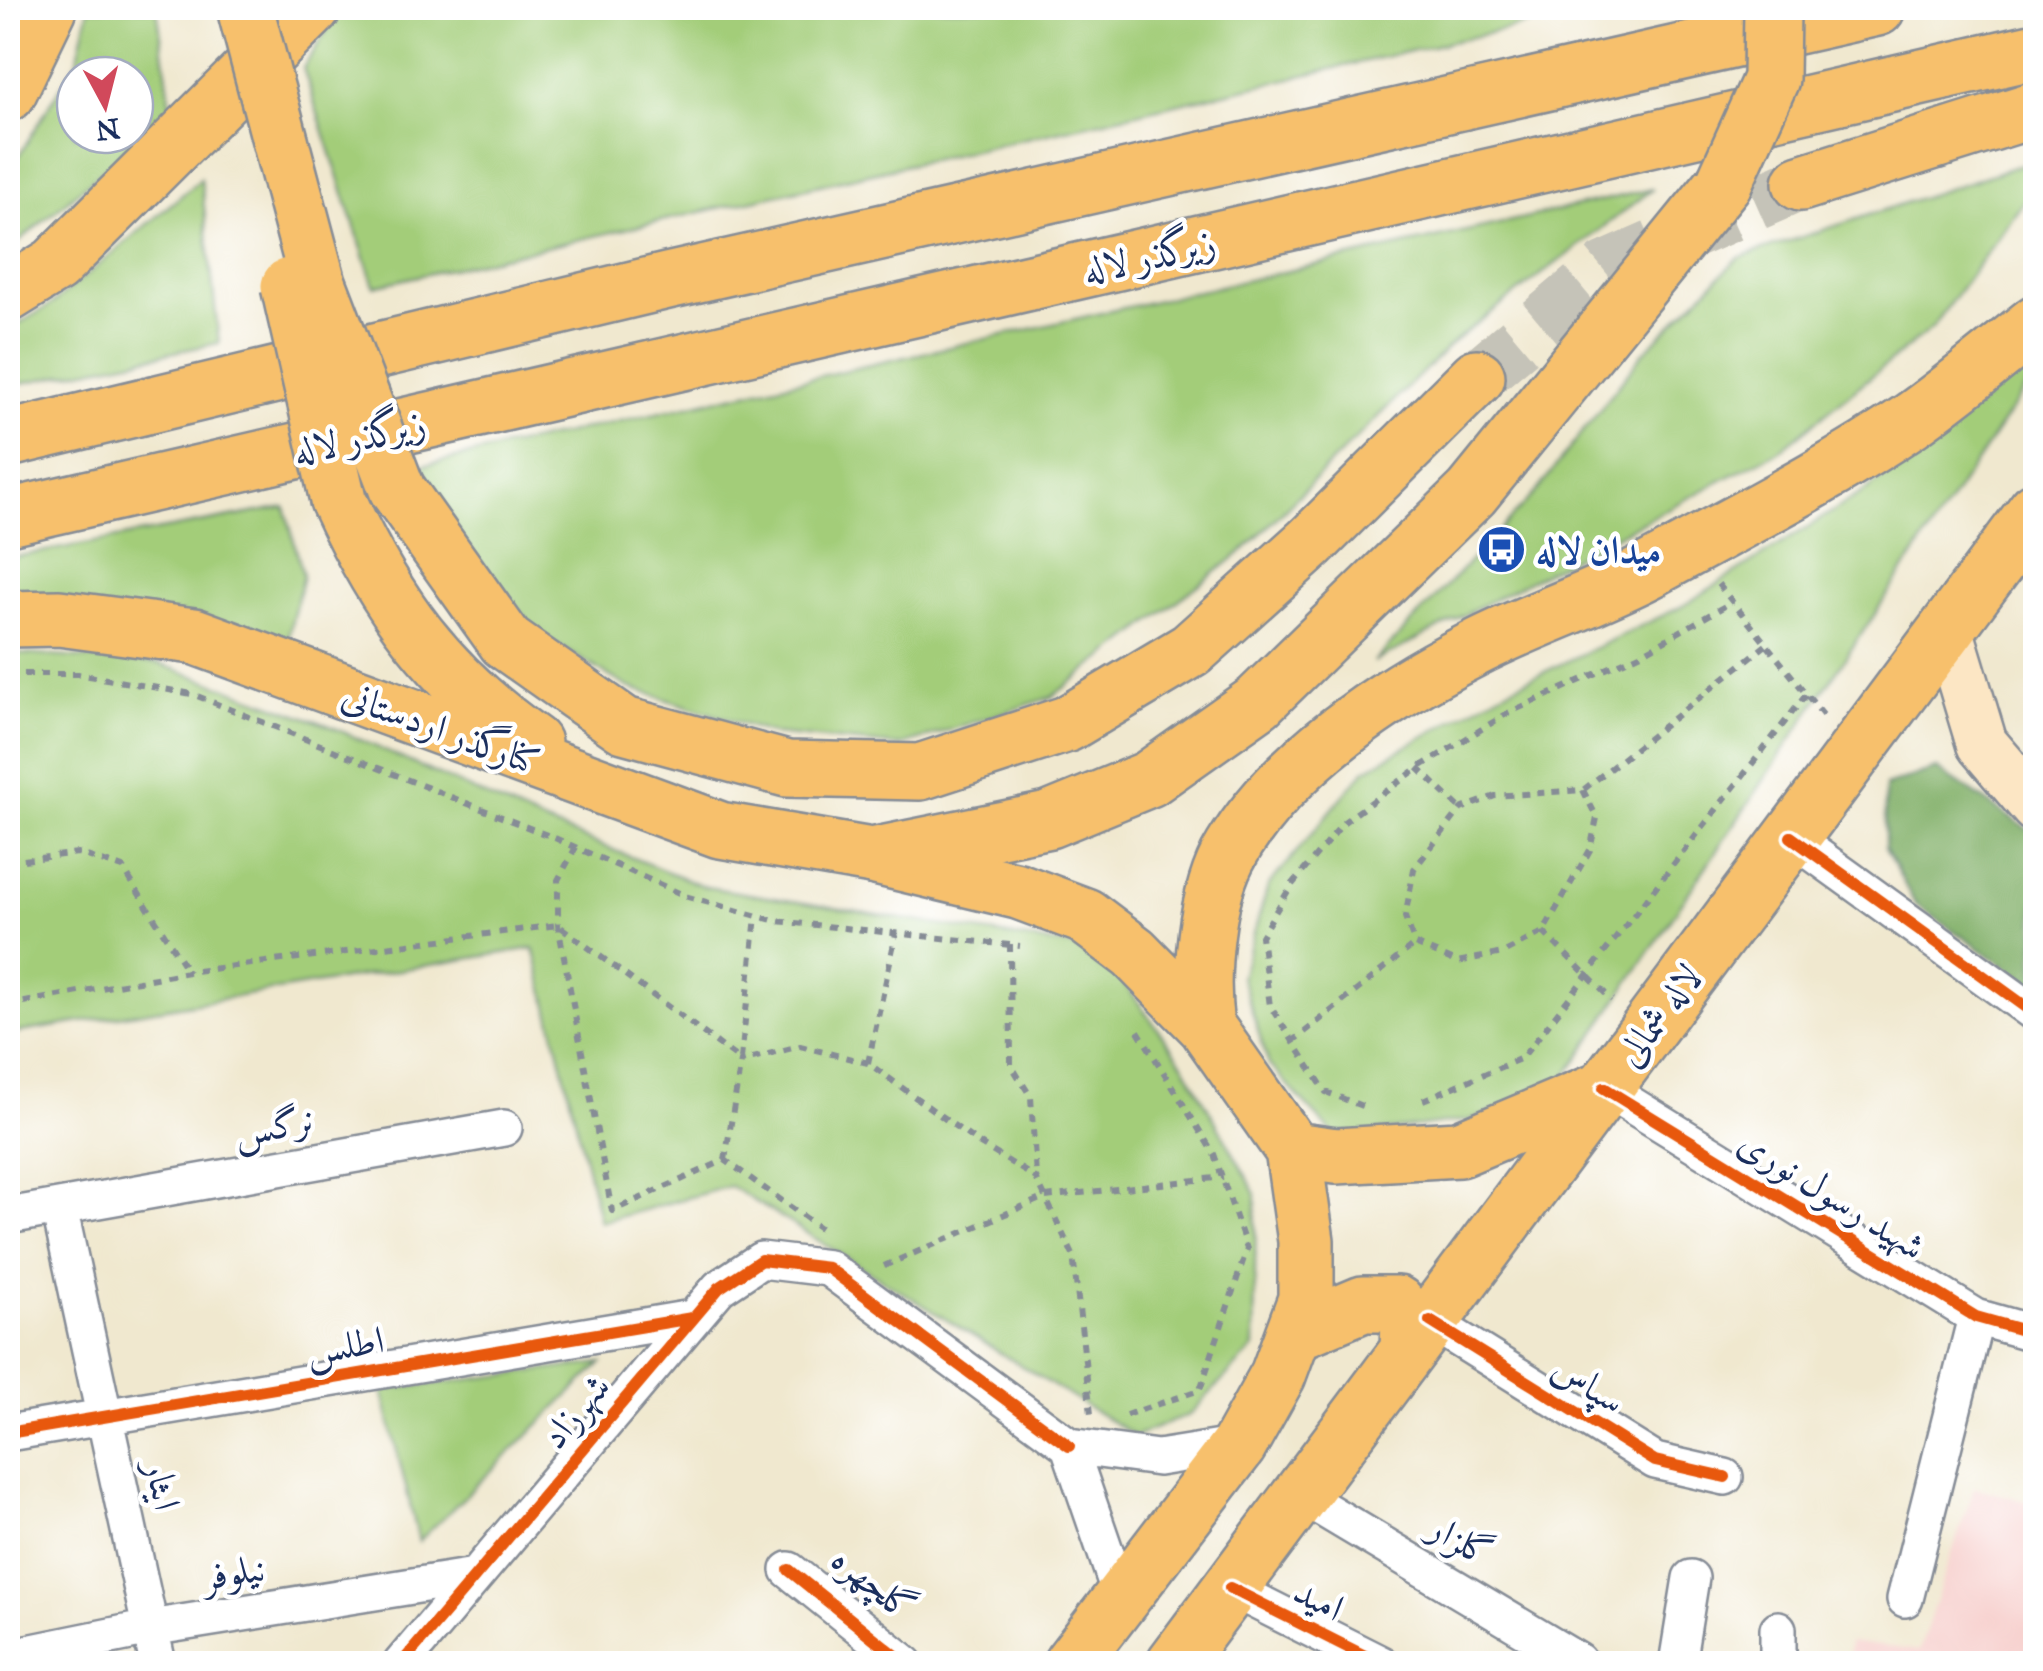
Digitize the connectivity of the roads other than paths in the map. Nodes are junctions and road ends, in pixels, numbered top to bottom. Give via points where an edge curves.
1 (49, 8) edge
2 (246, 8) edge
3 (313, 8) edge
4 (1772, 8) edge
5 (1877, 8) edge
6 (2036, 51) edge
7 (8, 93) edge
8 (2036, 109) edge
9 (284, 168) junction
10 (1801, 183) tunnel mouth
11 (8, 294) edge
12 (2036, 323) edge
13 (1477, 377) tunnel mouth
14 (8, 439) edge
15 (2036, 510) edge
16 (8, 517) edge
17 (8, 619) edge
18 (1948, 628) junction
19 (590, 782) junction
20 (2036, 807) edge
21 (1791, 837) junction
22 (872, 856) junction
23 (2036, 1014) edge
24 (1206, 1026) junction
25 (1604, 1088) junction
26 (504, 1128) dead end
27 (1292, 1150) junction
28 (59, 1207) junction
29 (8, 1216) edge
30 (692, 1318) junction
31 (1976, 1318) junction
32 (1294, 1332) junction
33 (2036, 1334) edge
34 (1419, 1336) junction
35 (104, 1416) junction
36 (8, 1432) edge
37 (1080, 1436) junction
38 (1239, 1444) junction
39 (1725, 1477) dead end
40 (1300, 1495) junction
41 (789, 1570) dead end
42 (474, 1576) junction
43 (1690, 1578) dead end
44 (1230, 1588) junction
45 (1121, 1597) junction
46 (1905, 1599) dead end
47 (150, 1628) junction
48 (8, 1657) edge
49 (407, 1661) edge
50 (1578, 1662) edge
51 (158, 1664) edge
52 (906, 1664) edge
53 (1070, 1664) edge
54 (1174, 1664) edge
55 (1381, 1664) edge
56 (1677, 1664) edge

1 - 7 main road
2 - 9 main road, bridge
3 - 11 main road via 56,265
4 - 22 main road, bridge via 1771,79 1724,183 1472,493 1258,702 1149,779 1049,820
5 - 14 main road, زیرگذر لاله via 667,281
6 - 16 main road, زیرگذر لاله
8 - 10 main road
9 - 13 main road, bridge via 318,283 397,489 506,642 624,725 787,768 920,772 1067,724 1191,650
9 - 19 main road, bridge via 289,284 338,500 370,570 416,639 483,708
12 - 24 main road via 1910,421 1644,573 1475,648 1390,696 1270,799 1230,852 1206,933 1200,983
15 - 18 main road, لاله شمالی
17 - 19 main road, کنارگذر اردستانی via 59,618 194,636
18 - 20 main road via 1982,744
18 - 21 main road, لاله شمالی
19 - 22 main road, کنارگذر اردستانی via 720,830
21 - 23 street
21 - 25 main road, لاله شمالی
22 - 24 main road, کنارگذر اردستانی via 1018,891 1086,916 1134,953
24 - 27 main road, کنارگذر اردستانی
25 - 27 main road via 1459,1149 1336,1156
25 - 31 street, شهید رسول نوری
25 - 34 main road, لاله شمالی
26 - 28 street, نرگس
27 - 32 main road via 1306,1241 1306,1298
28 - 29 street, نرگس
28 - 35 street, ایثار
30 - 35 street, اطلس
30 - 37 street, شهرزاد via 718,1288 761,1260 828,1268
30 - 42 street, شهرزاد
31 - 33 street, شهید رسول نوری
31 - 46 street
32 - 34 main road via 1363,1304 1397,1304
32 - 38 main road
34 - 39 street, سپاس via 1655,1461
34 - 40 main road, لاله شمالی
35 - 36 street, اطلس
35 - 47 street, ایثار
37 - 38 street via 1158,1458
37 - 45 street
38 - 45 main road
40 - 44 main road, لاله شمالی
40 - 50 street, گلزار
41 - 52 street, گلچهره
42 - 47 street, نیلوفر
42 - 49 street, شهرزاد
43 - 56 street
44 - 54 main road, لاله شمالی
44 - 55 street, امید
45 - 53 main road
47 - 48 street, نیلوفر
47 - 51 street, ایثار

